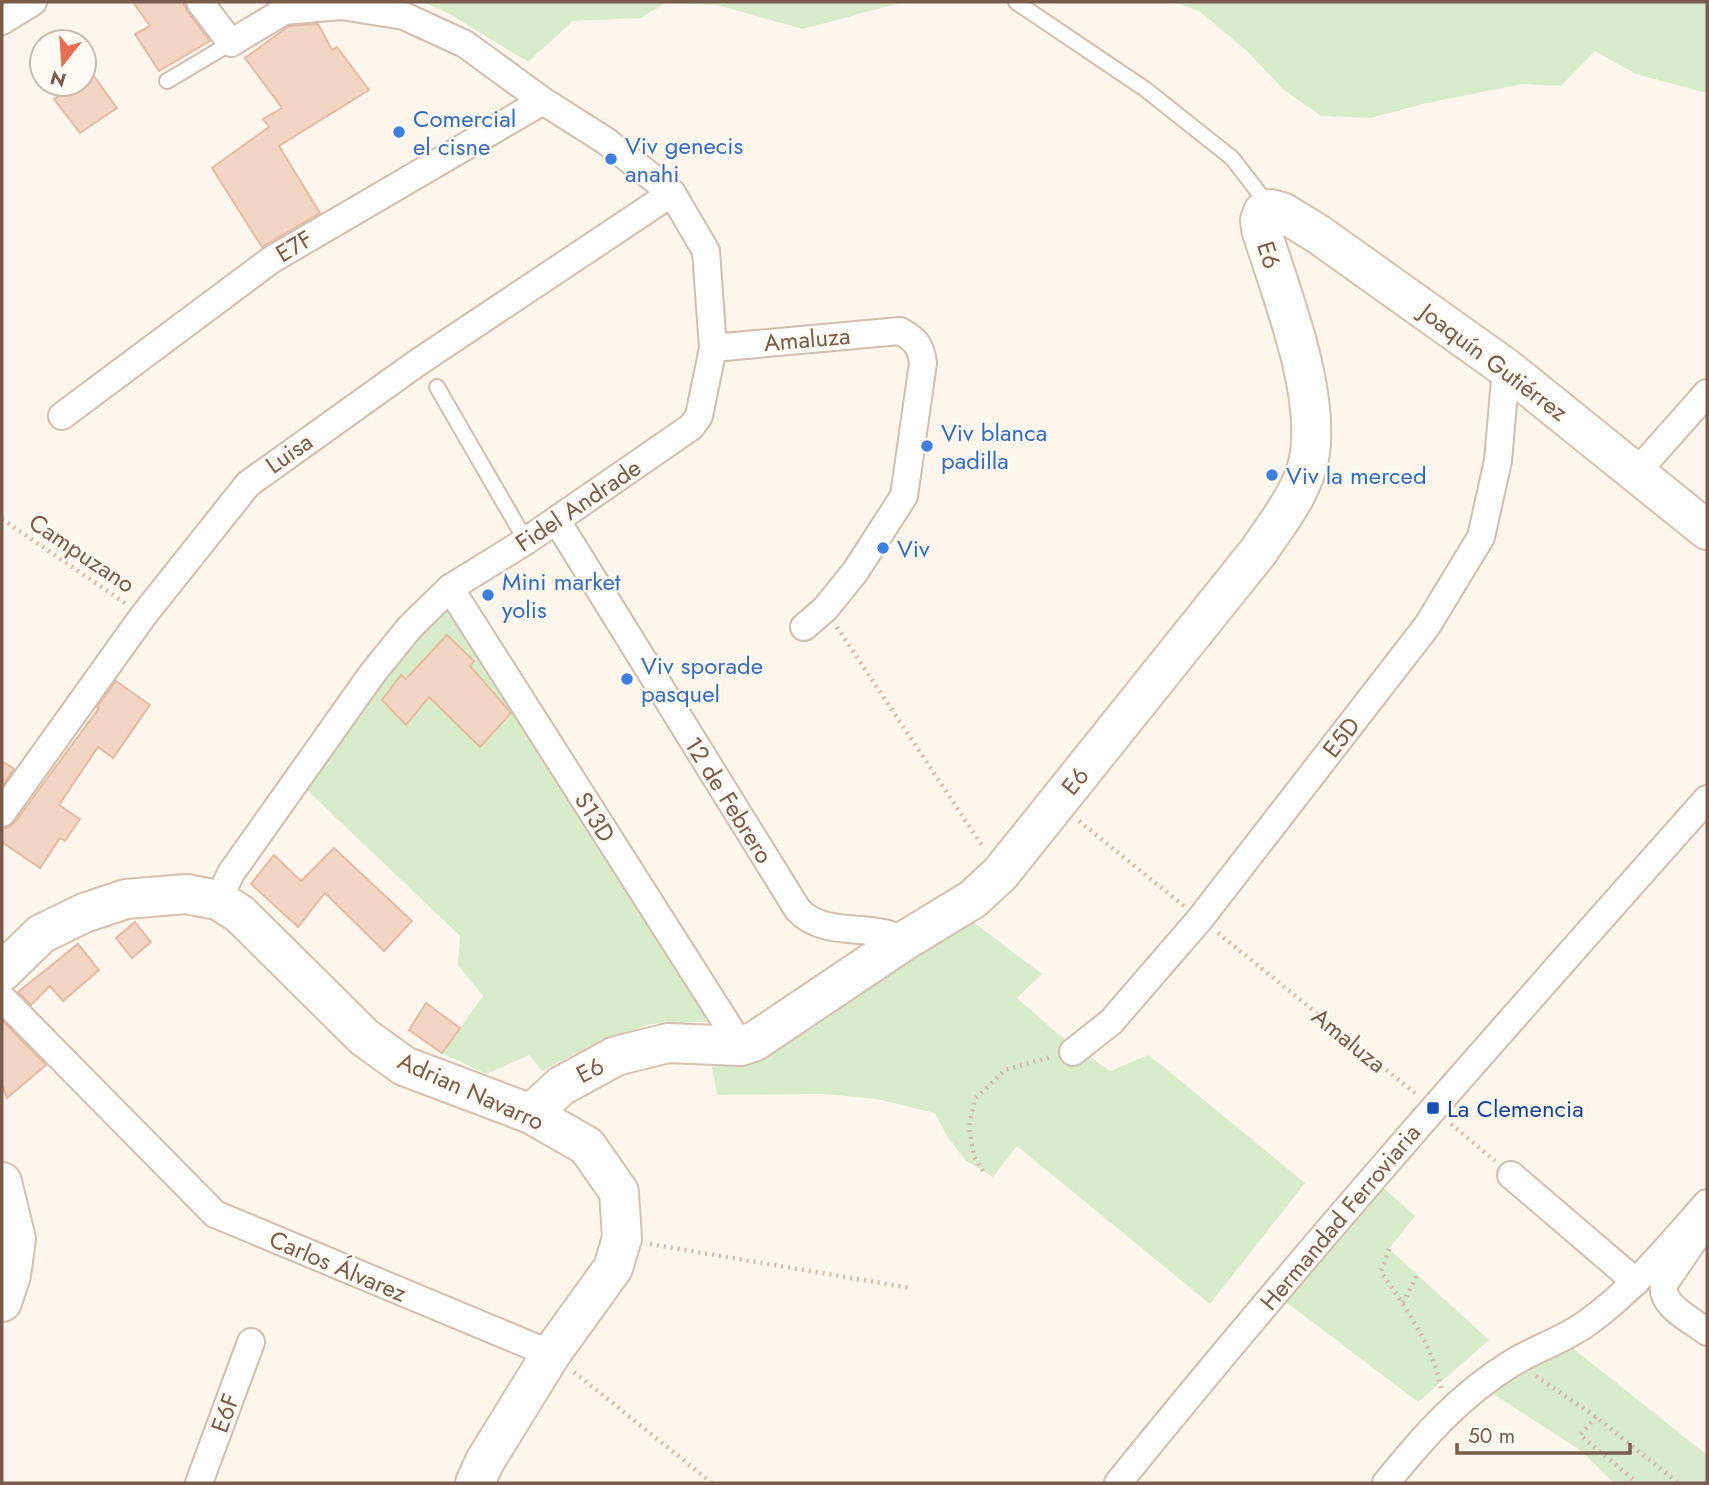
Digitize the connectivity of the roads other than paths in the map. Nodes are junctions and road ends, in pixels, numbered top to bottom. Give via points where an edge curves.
1 (33, 2) edge
2 (200, 2) edge
3 (1016, 2) edge
4 (2, 21) edge
5 (231, 43) junction
6 (167, 81) dead end
7 (543, 101) junction
8 (672, 193) junction
9 (1271, 209) junction
10 (713, 348) junction
11 (1506, 368) junction
12 (437, 387) dead end
13 (1707, 393) edge
14 (62, 416) dead end
15 (1636, 473) junction
16 (556, 521) junction
17 (1707, 530) edge
18 (526, 541) junction
19 (450, 588) junction
20 (804, 627) dead end
21 (1707, 799) edge
22 (2, 813) edge
23 (218, 901) junction
24 (904, 941) junction
25 (2, 972) edge
26 (2, 998) edge
27 (741, 1046) junction
28 (1073, 1052) road end
29 (531, 1114) junction
30 (1511, 1175) road end
31 (2, 1182) edge
32 (1706, 1205) edge
33 (1636, 1282) junction
34 (2, 1302) edge
35 (1707, 1332) edge
36 (251, 1342) dead end
37 (551, 1354) junction
38 (199, 1483) edge
39 (475, 1483) edge
40 (1118, 1483) edge
41 (1386, 1483) edge

1 - 4 street
2 - 5 street
3 - 9 lane via 1145,89 1232,158
5 - 6 lane
5 - 7 street, Fidel Andrade via 284,11 341,6 404,16 465,44
7 - 8 street, Fidel Andrade via 606,141
7 - 14 street, E7F via 271,260
8 - 10 street, Fidel Andrade via 706,251
8 - 22 street, Luisa via 257,475 143,616
9 - 11 street, Joaquín Gutiérrez via 1318,234
9 - 24 street, E6 via 1263,212 1261,229 1296,338 1311,415 1310,454 1296,494 1258,552 1000,874 973,899
10 - 16 street, Fidel Andrade via 699,415 691,427
10 - 20 street, Amaluza via 900,331 922,350 904,496 855,572
11 - 15 street, Joaquín Gutiérrez
11 - 28 street, E5D via 1498,461 1481,537 1427,626 1200,919 1111,1022
12 - 18 lane
13 - 15 street
15 - 17 street, Joaquín Gutiérrez
16 - 18 street, Fidel Andrade
16 - 24 street, 12 de Febrero via 798,910 819,926 887,933
18 - 19 street, Fidel Andrade
19 - 23 street, Fidel Andrade via 372,674 230,873
19 - 27 street, S13D
21 - 40 street, Hermandad Ferroviaria via 1433,1108
23 - 25 street, Adrian Navarro via 186,894 127,899 41,934
23 - 29 street, Adrian Navarro via 240,914 364,1037 404,1066
24 - 27 street, E6
26 - 37 street, Carlos Álvarez via 215,1214
27 - 29 street, E6 via 668,1043 616,1056 561,1086
29 - 37 street, Adrian Navarro via 587,1146 619,1192 622,1238 612,1268
30 - 33 street
31 - 34 street via 16,1239
32 - 33 street
32 - 35 street via 1700,1231 1662,1294
33 - 41 street via 1587,1324 1487,1378 1445,1414
36 - 38 street, E6F
37 - 39 street, Adrian Navarro

